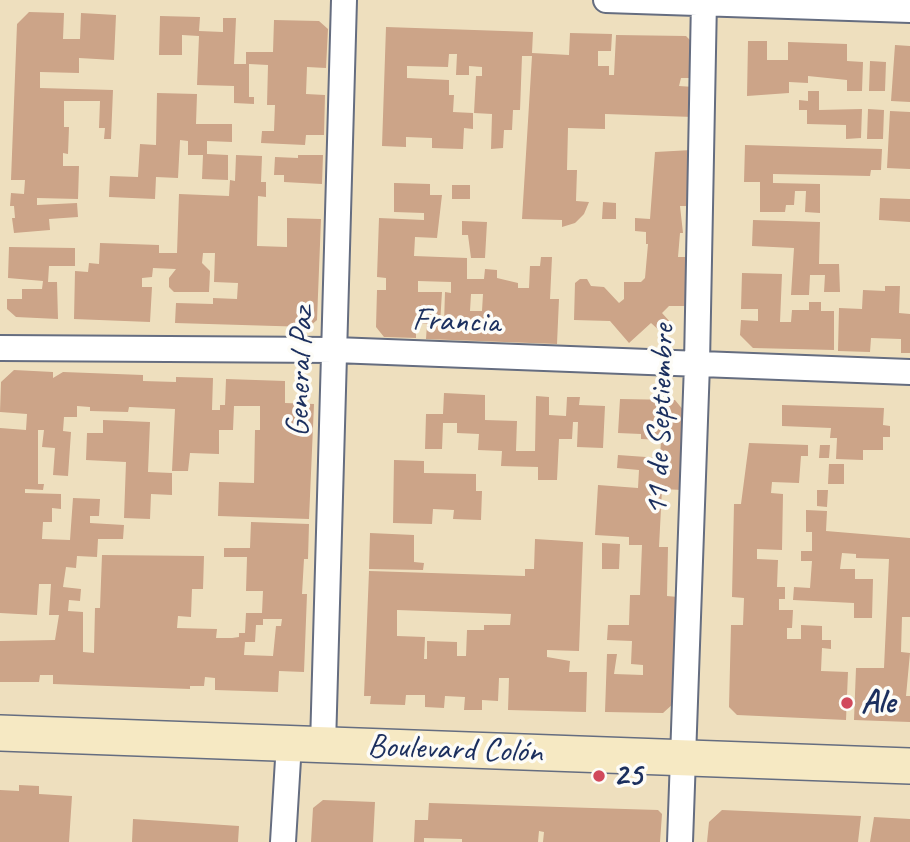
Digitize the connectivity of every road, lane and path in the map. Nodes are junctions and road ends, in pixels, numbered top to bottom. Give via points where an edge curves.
1 (344, 0) edge
2 (606, 0) edge
3 (704, 2) edge
4 (910, 10) edge
5 (0, 348) edge
6 (334, 350) junction
7 (697, 364) junction
8 (910, 372) edge
9 (0, 733) edge
10 (306, 744) junction
11 (682, 757) junction
12 (910, 766) edge
13 (283, 842) edge
14 (680, 842) edge

1 - 6 street, General Paz
2 - 3 street
3 - 4 street
3 - 7 street, 11 de Septiembre
5 - 6 street, Francia
6 - 7 street, Francia
6 - 10 street, General Paz
7 - 8 street, Francia
7 - 11 street, 11 de Septiembre
9 - 10 main road, Boulevard Colón
10 - 11 main road, Boulevard Colón
10 - 13 street, General Paz
11 - 12 main road, Boulevard Colón
11 - 14 street, 11 de Septiembre

